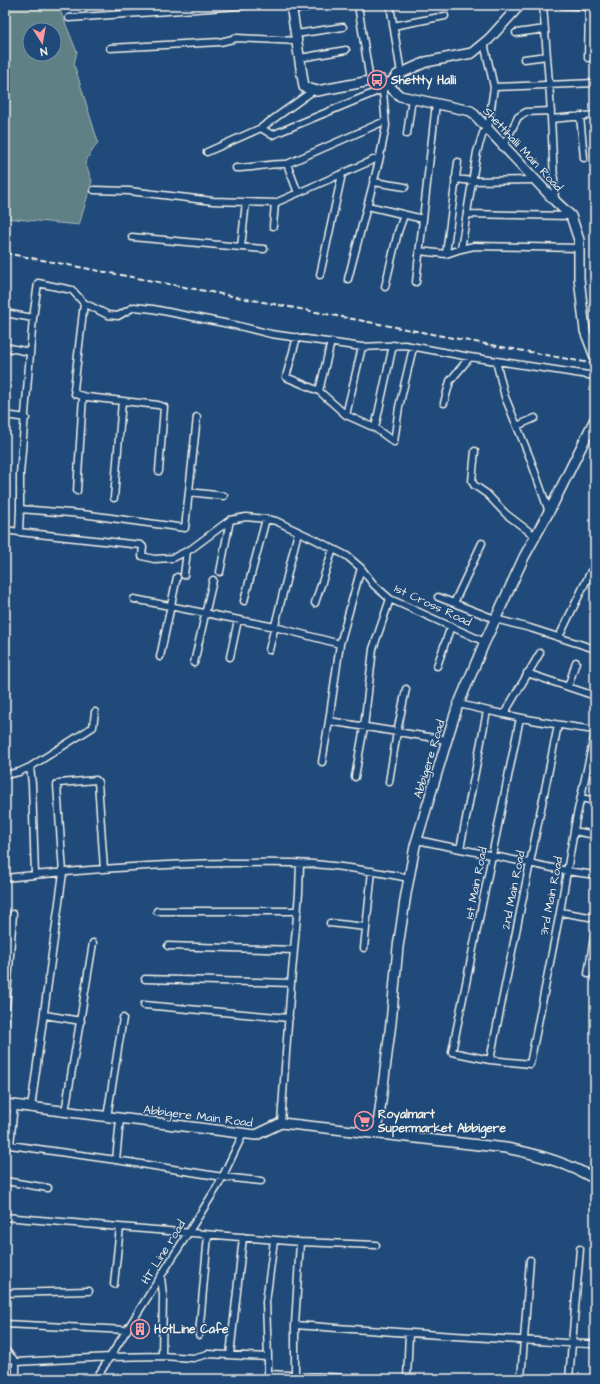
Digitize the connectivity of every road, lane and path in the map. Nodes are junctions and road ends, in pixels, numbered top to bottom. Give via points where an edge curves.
1 (253, 5) edge
2 (320, 5) edge
3 (358, 5) edge
4 (390, 5) edge
5 (520, 5) edge
6 (543, 5) edge
7 (562, 5) edge
8 (591, 6) edge
9 (206, 7) edge
10 (291, 8) edge
11 (445, 16) dead end
12 (69, 18) dead end
13 (393, 26) junction
14 (343, 27) dead end
15 (545, 29) junction
16 (516, 33) dead end
17 (296, 38) junction
18 (484, 43) junction
19 (110, 48) dead end
20 (346, 50) dead end
21 (547, 56) junction
22 (300, 58) junction
23 (588, 58) dead end
24 (524, 59) dead end
25 (401, 73) junction
26 (370, 80) junction
27 (595, 83) edge
28 (384, 85) junction
29 (549, 86) junction
30 (494, 87) junction
31 (314, 90) junction
32 (412, 98) junction
33 (436, 103) junction
34 (551, 111) junction
35 (595, 115) edge
36 (580, 116) junction
37 (551, 119) junction
38 (385, 121) junction
39 (261, 128) junction
40 (488, 129) junction
41 (407, 134) dead end
42 (504, 145) junction
43 (207, 152) dead end
44 (380, 157) junction
45 (584, 158) dead end
46 (458, 162) dead end
47 (287, 164) junction
48 (236, 168) dead end
49 (342, 174) junction
50 (455, 179) junction
51 (536, 180) junction
52 (473, 181) junction
53 (374, 182) junction
54 (405, 187) dead end
55 (94, 190) dead end
56 (298, 193) junction
57 (555, 201) junction
58 (246, 202) junction
59 (276, 203) junction
60 (368, 206) junction
61 (468, 214) junction
62 (404, 215) junction
63 (571, 216) junction
64 (423, 219) junction
65 (272, 226) dead end
66 (132, 237) dead end
67 (241, 247) junction
68 (579, 248) junction
69 (264, 249) dead end
70 (461, 249) junction
71 (419, 251) junction
72 (446, 254) junction
73 (320, 275) dead end
74 (348, 279) dead end
75 (416, 282) dead end
76 (385, 287) dead end
77 (84, 303) junction
78 (5, 313) edge
79 (33, 318) junction
80 (297, 337) junction
81 (331, 342) junction
82 (393, 345) junction
83 (5, 347) edge
84 (362, 347) junction
85 (415, 347) junction
86 (29, 352) junction
87 (595, 357) edge
88 (470, 358) junction
89 (496, 361) junction
90 (595, 376) edge
91 (319, 391) junction
92 (83, 396) junction
93 (122, 401) junction
94 (444, 403) dead end
95 (5, 415) edge
96 (346, 415) junction
97 (197, 417) dead end
98 (26, 418) junction
99 (535, 418) dead end
100 (595, 419) edge
101 (517, 426) junction
102 (374, 428) junction
103 (475, 451) dead end
104 (159, 472) dead end
105 (77, 491) dead end
106 (189, 492) junction
107 (224, 496) dead end
108 (114, 498) dead end
109 (20, 509) junction
110 (549, 512) junction
111 (266, 519) junction
112 (230, 520) junction
113 (5, 530) edge
114 (19, 532) junction
115 (298, 532) junction
116 (535, 536) junction
117 (482, 543) dead end
118 (333, 549) junction
119 (187, 551) junction
120 (361, 568) junction
121 (591, 571) dead end
122 (220, 572) dead end
123 (213, 580) dead end
124 (438, 597) dead end
125 (134, 598) dead end
126 (390, 599) junction
127 (244, 601) dead end
128 (315, 602) dead end
129 (454, 603) junction
130 (171, 606) junction
131 (205, 613) junction
132 (495, 619) junction
133 (238, 620) junction
134 (451, 626) junction
135 (275, 627) junction
136 (559, 637) junction
137 (485, 642) junction
138 (340, 644) junction
139 (594, 647) edge
140 (270, 650) dead end
141 (540, 653) dead end
142 (160, 657) dead end
143 (230, 657) dead end
144 (576, 662) dead end
145 (194, 663) dead end
146 (437, 666) dead end
147 (527, 673) junction
148 (568, 687) junction
149 (406, 688) dead end
150 (595, 696) edge
151 (459, 704) junction
152 (487, 711) junction
153 (95, 712) dead end
154 (504, 714) junction
155 (520, 718) junction
156 (329, 721) junction
157 (558, 725) junction
158 (364, 726) junction
159 (396, 732) junction
160 (595, 732) edge
161 (447, 740) junction
162 (322, 762) dead end
163 (588, 766) junction
164 (30, 767) junction
165 (595, 768) edge
166 (5, 775) edge
167 (355, 777) dead end
168 (389, 782) dead end
169 (581, 798) junction
170 (595, 801) edge
171 (574, 831) junction
172 (595, 835) edge
173 (417, 840) junction
174 (460, 849) junction
175 (493, 856) junction
176 (300, 864) junction
177 (530, 864) junction
178 (104, 869) junction
179 (372, 871) junction
180 (567, 871) junction
181 (63, 873) junction
182 (35, 875) junction
183 (595, 875) edge
184 (5, 878) edge
185 (409, 878) junction
186 (157, 911) dead end
187 (298, 911) junction
188 (560, 912) junction
189 (13, 914) dead end
190 (595, 918) edge
191 (330, 923) dead end
192 (366, 927) junction
193 (595, 932) edge
194 (93, 943) dead end
195 (168, 946) dead end
196 (364, 948) dead end
197 (294, 950) junction
198 (588, 974) dead end
199 (145, 979) dead end
200 (292, 983) junction
201 (144, 1005) dead end
202 (45, 1015) junction
203 (123, 1018) dead end
204 (289, 1018) junction
205 (81, 1021) junction
206 (5, 1024) edge
207 (490, 1060) junction
208 (9, 1105) edge
209 (31, 1108) junction
210 (65, 1112) junction
211 (107, 1117) junction
212 (120, 1118) junction
213 (282, 1123) junction
214 (378, 1133) junction
215 (243, 1134) junction
216 (116, 1160) junction
217 (223, 1177) junction
218 (595, 1179) edge
219 (5, 1181) edge
220 (261, 1181) dead end
221 (48, 1188) dead end
222 (5, 1217) edge
223 (120, 1227) junction
224 (188, 1233) junction
225 (208, 1235) junction
226 (243, 1238) junction
227 (274, 1240) junction
228 (300, 1242) junction
229 (376, 1245) dead end
230 (580, 1249) dead end
231 (530, 1260) dead end
232 (161, 1277) junction
233 (114, 1284) dead end
234 (89, 1291) dead end
235 (5, 1293) edge
236 (5, 1324) edge
237 (295, 1325) junction
238 (127, 1330) junction
239 (409, 1333) junction
240 (199, 1335) dead end
241 (524, 1340) junction
242 (571, 1344) junction
243 (595, 1344) edge
244 (5, 1350) edge
245 (230, 1355) junction
246 (162, 1356) junction
247 (110, 1357) junction
248 (268, 1357) junction
249 (16, 1362) junction
250 (295, 1375) junction
251 (268, 1376) edge
252 (16, 1379) edge
253 (96, 1379) edge
254 (368, 1379) edge
255 (407, 1379) edge
256 (520, 1379) edge
257 (569, 1379) edge

1 - 9 street
2 - 10 street
3 - 26 street
4 - 13 street
5 - 18 street
6 - 15 street
7 - 8 street
8 - 23 street
9 - 12 street
10 - 17 street
11 - 13 street
13 - 25 street
14 - 17 street
15 - 16 street
15 - 21 street
17 - 19 street via 237,38 220,42
17 - 22 street
18 - 25 street via 472,53 426,62
18 - 30 street
20 - 22 street
21 - 24 street
21 - 29 street
22 - 31 street via 304,87
25 - 28 street
26 - 28 street
26 - 31 street
27 - 29 street
28 - 32 street, Shettihalli Main Road via 400,96
28 - 38 street
28 - 39 street via 272,135
29 - 30 street
29 - 34 street
30 - 40 street
31 - 39 street
32 - 33 street, Shettihalli Main Road
32 - 41 street
33 - 40 street, Shettihalli Main Road via 471,110
33 - 64 street
34 - 37 street
34 - 42 street via 526,112 518,117
35 - 36 street
36 - 37 street
36 - 45 street
37 - 57 street
38 - 44 street
38 - 47 street
39 - 43 street
40 - 42 street, Shettihalli Main Road
40 - 52 street via 483,133 477,152
42 - 51 street, Shettihalli Main Road
44 - 49 street
44 - 53 street
46 - 50 street
47 - 48 street
47 - 56 street
49 - 56 street
49 - 73 street
50 - 52 street
50 - 72 street
51 - 52 street
51 - 57 street, Shettihalli Main Road
52 - 61 street
53 - 54 street
53 - 60 street
55 - 58 street
56 - 59 street
57 - 63 street, Shettihalli Main Road
58 - 59 street
58 - 67 street
59 - 65 street
60 - 62 street
60 - 74 street
61 - 63 street
61 - 70 street
62 - 64 street
62 - 76 street
63 - 68 street, Shettihalli Main Road
64 - 71 street
66 - 67 street
67 - 69 street
68 - 70 street via 474,246
68 - 87 street, Shettihalli Main Road via 579,278 585,331
70 - 72 street
71 - 72 street
71 - 75 street
77 - 79 street via 72,290 38,283
77 - 80 street via 108,315 118,316 134,306
77 - 92 street via 74,388 75,394
78 - 79 street
79 - 86 street
80 - 81 street
80 - 91 street via 286,377
81 - 84 street
81 - 91 street
82 - 84 street
82 - 85 street
82 - 102 street
83 - 86 street
84 - 96 street
85 - 88 street
85 - 102 street via 401,400 394,442
86 - 98 street
88 - 89 street
88 - 94 street via 450,382
89 - 90 street
89 - 101 street via 505,397
91 - 96 street
92 - 93 street
92 - 105 street
93 - 104 street via 164,406
93 - 108 street
95 - 98 street
96 - 102 street
97 - 106 street
98 - 109 street via 20,474
99 - 101 street
100 - 110 street, Abbigere Road
101 - 110 street
103 - 116 street via 472,481 474,485
106 - 107 street
106 - 109 street via 185,528 82,514
109 - 114 street
110 - 116 street, Abbigere Road
111 - 112 street, 1st Cross Road
111 - 115 street, 1st Cross Road
111 - 127 street
112 - 119 street
112 - 122 street
113 - 114 street
114 - 119 street via 141,545 142,556 154,559 172,558
115 - 118 street, 1st Cross Road
115 - 135 street
116 - 132 street, Abbigere Road
117 - 129 street
118 - 120 street, 1st Cross Road via 347,556
118 - 128 street
119 - 130 street
120 - 126 street, 1st Cross Road via 374,585
120 - 138 street
121 - 136 street
123 - 131 street
124 - 129 street
125 - 130 street
126 - 134 street, 1st Cross Road
126 - 158 street via 373,649
129 - 132 street
130 - 131 street
130 - 142 street
131 - 133 street
131 - 145 street
132 - 136 street
132 - 137 street, Abbigere Road
133 - 135 street
133 - 143 street
134 - 137 street, 1st Cross Road
134 - 146 street
135 - 138 street
135 - 140 street
136 - 139 street
137 - 151 street, Abbigere Road
138 - 156 street
141 - 147 street
144 - 148 street
147 - 148 street
147 - 154 street
148 - 150 street
149 - 159 street
151 - 152 street
151 - 161 street, Abbigere Road
152 - 154 street
152 - 174 street
153 - 164 street via 93,727
154 - 155 street
155 - 157 street
155 - 175 street, 1st Main Road
156 - 158 street
156 - 162 street
157 - 160 street
157 - 177 street, 2nd Main Road
158 - 159 street
158 - 167 street
159 - 161 street
159 - 168 street
160 - 163 street, 3rd Main Road
161 - 173 street, Abbigere Road
163 - 165 street
163 - 169 street, 3rd Main Road
164 - 166 street
164 - 182 street
169 - 170 street
169 - 171 street, 3rd Main Road
171 - 172 street
171 - 180 street, 3rd Main Road
173 - 174 street
173 - 185 street, Abbigere Road
174 - 175 street
175 - 177 street
175 - 207 street, 1st Main Road via 452,1052
176 - 178 street via 164,864
176 - 179 street
176 - 187 street
177 - 180 street
177 - 207 street, 2nd Main Road
178 - 181 street
178 - 181 street via 98,782 96,780 59,783 57,785
179 - 185 street
179 - 192 street
180 - 183 street
180 - 188 street, 3rd Main Road
181 - 182 street
181 - 202 street
182 - 184 street
185 - 214 street, Abbigere Road via 398,947
186 - 187 street
187 - 197 street
188 - 190 street
188 - 207 street, 3rd Main Road via 530,1064
189 - 206 street
191 - 192 street
192 - 196 street
193 - 198 street
194 - 205 street
195 - 197 street
197 - 200 street
199 - 200 street
200 - 204 street
201 - 204 street
202 - 205 street
202 - 209 street
203 - 211 street
204 - 213 street
205 - 210 street
208 - 209 street, Abbigere Main Road
208 - 216 street via 10,1145
209 - 210 street, Abbigere Main Road
210 - 211 street, Abbigere Main Road
211 - 212 street, Abbigere Main Road
212 - 215 street, Abbigere Main Road
212 - 216 street
213 - 214 street
213 - 215 street, Abbigere Main Road via 256,1135
214 - 218 street via 532,1153 584,1172
215 - 217 street, HT Line road
216 - 217 street
217 - 220 street
217 - 224 street, HT Line road
219 - 221 street
222 - 223 street
223 - 224 street
223 - 233 street
224 - 225 street
224 - 232 street, HT Line road
225 - 226 street
225 - 240 street
226 - 227 street
226 - 245 street
227 - 228 street
227 - 248 street via 266,1302
228 - 229 street
228 - 237 street
230 - 242 street
231 - 241 street
232 - 238 street, HT Line road
232 - 246 street
234 - 235 street
236 - 238 street
237 - 239 street
237 - 250 street
238 - 247 street, HT Line road
239 - 241 street
239 - 255 street
241 - 242 street
241 - 256 street
242 - 243 street
242 - 257 street
244 - 249 street
245 - 246 street via 208,1354 193,1358
245 - 248 street
246 - 247 street
247 - 249 street
247 - 253 street, HT Line road
248 - 251 street
249 - 252 street
250 - 251 street
250 - 254 street

